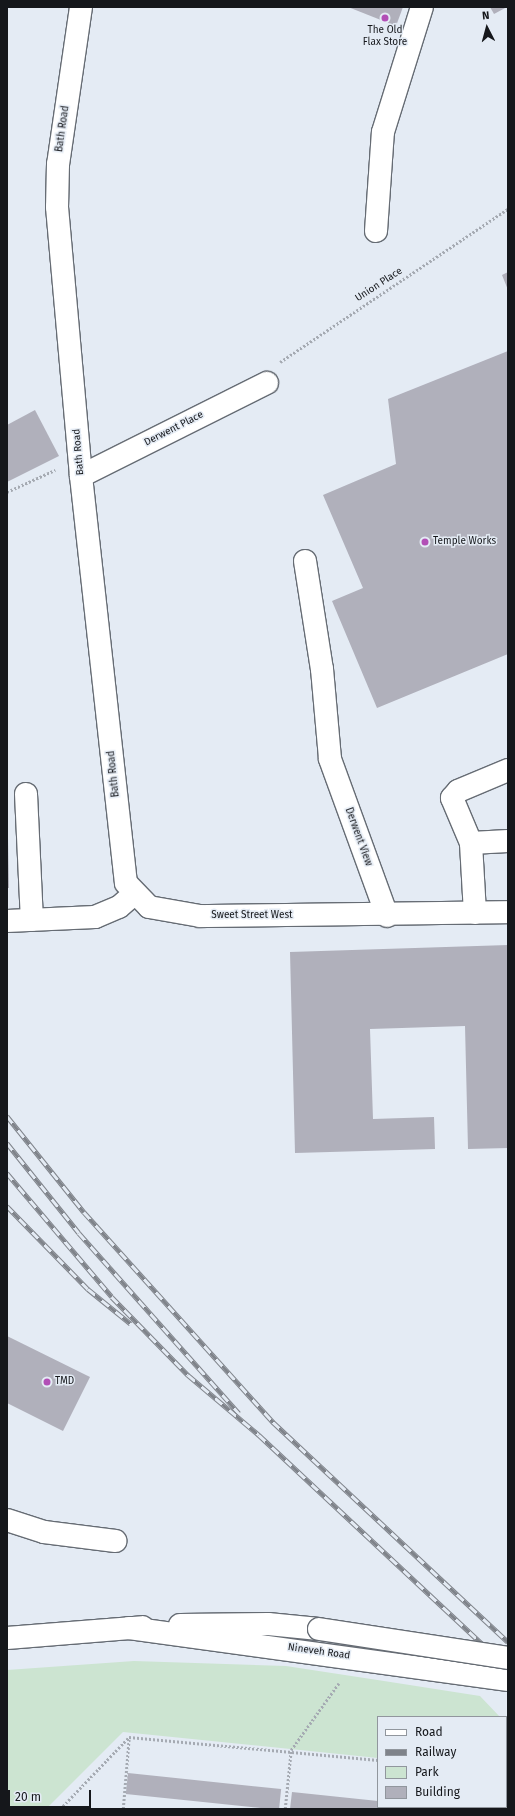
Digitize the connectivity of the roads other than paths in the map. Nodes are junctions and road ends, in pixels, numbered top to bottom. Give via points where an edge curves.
1 (81, 7) edge
2 (422, 7) edge
3 (376, 231) dead end
4 (267, 383) road end
5 (81, 476) junction
6 (305, 561) dead end
7 (508, 770) edge
8 (26, 794) dead end
9 (508, 840) edge
10 (471, 843) junction
11 (134, 894) junction
12 (508, 912) edge
13 (475, 913) junction
14 (387, 916) junction
15 (32, 920) junction
16 (7, 921) edge
17 (7, 1520) edge
18 (115, 1541) dead end
19 (129, 1628) junction
20 (7, 1638) edge
21 (508, 1658) edge
22 (508, 1680) edge

1 - 5 street, Bath Road via 58,164 57,207
2 - 3 street via 383,132
4 - 5 street, Derwent Place
5 - 11 street, Bath Road via 126,883
6 - 14 street, Derwent View via 322,669 330,759
7 - 10 street via 458,792 452,798
8 - 15 street
9 - 10 street
10 - 13 street
11 - 14 street, Sweet Street West via 149,907 200,916
11 - 15 street via 119,907 95,917
12 - 13 street, Sweet Street West
13 - 14 street, Sweet Street West
15 - 16 street
17 - 18 street via 44,1532
19 - 20 street, Nineveh Road
19 - 21 street, Nineveh Road, bridge via 213,1623 319,1629
19 - 22 street, Nineveh Road via 338,1654

